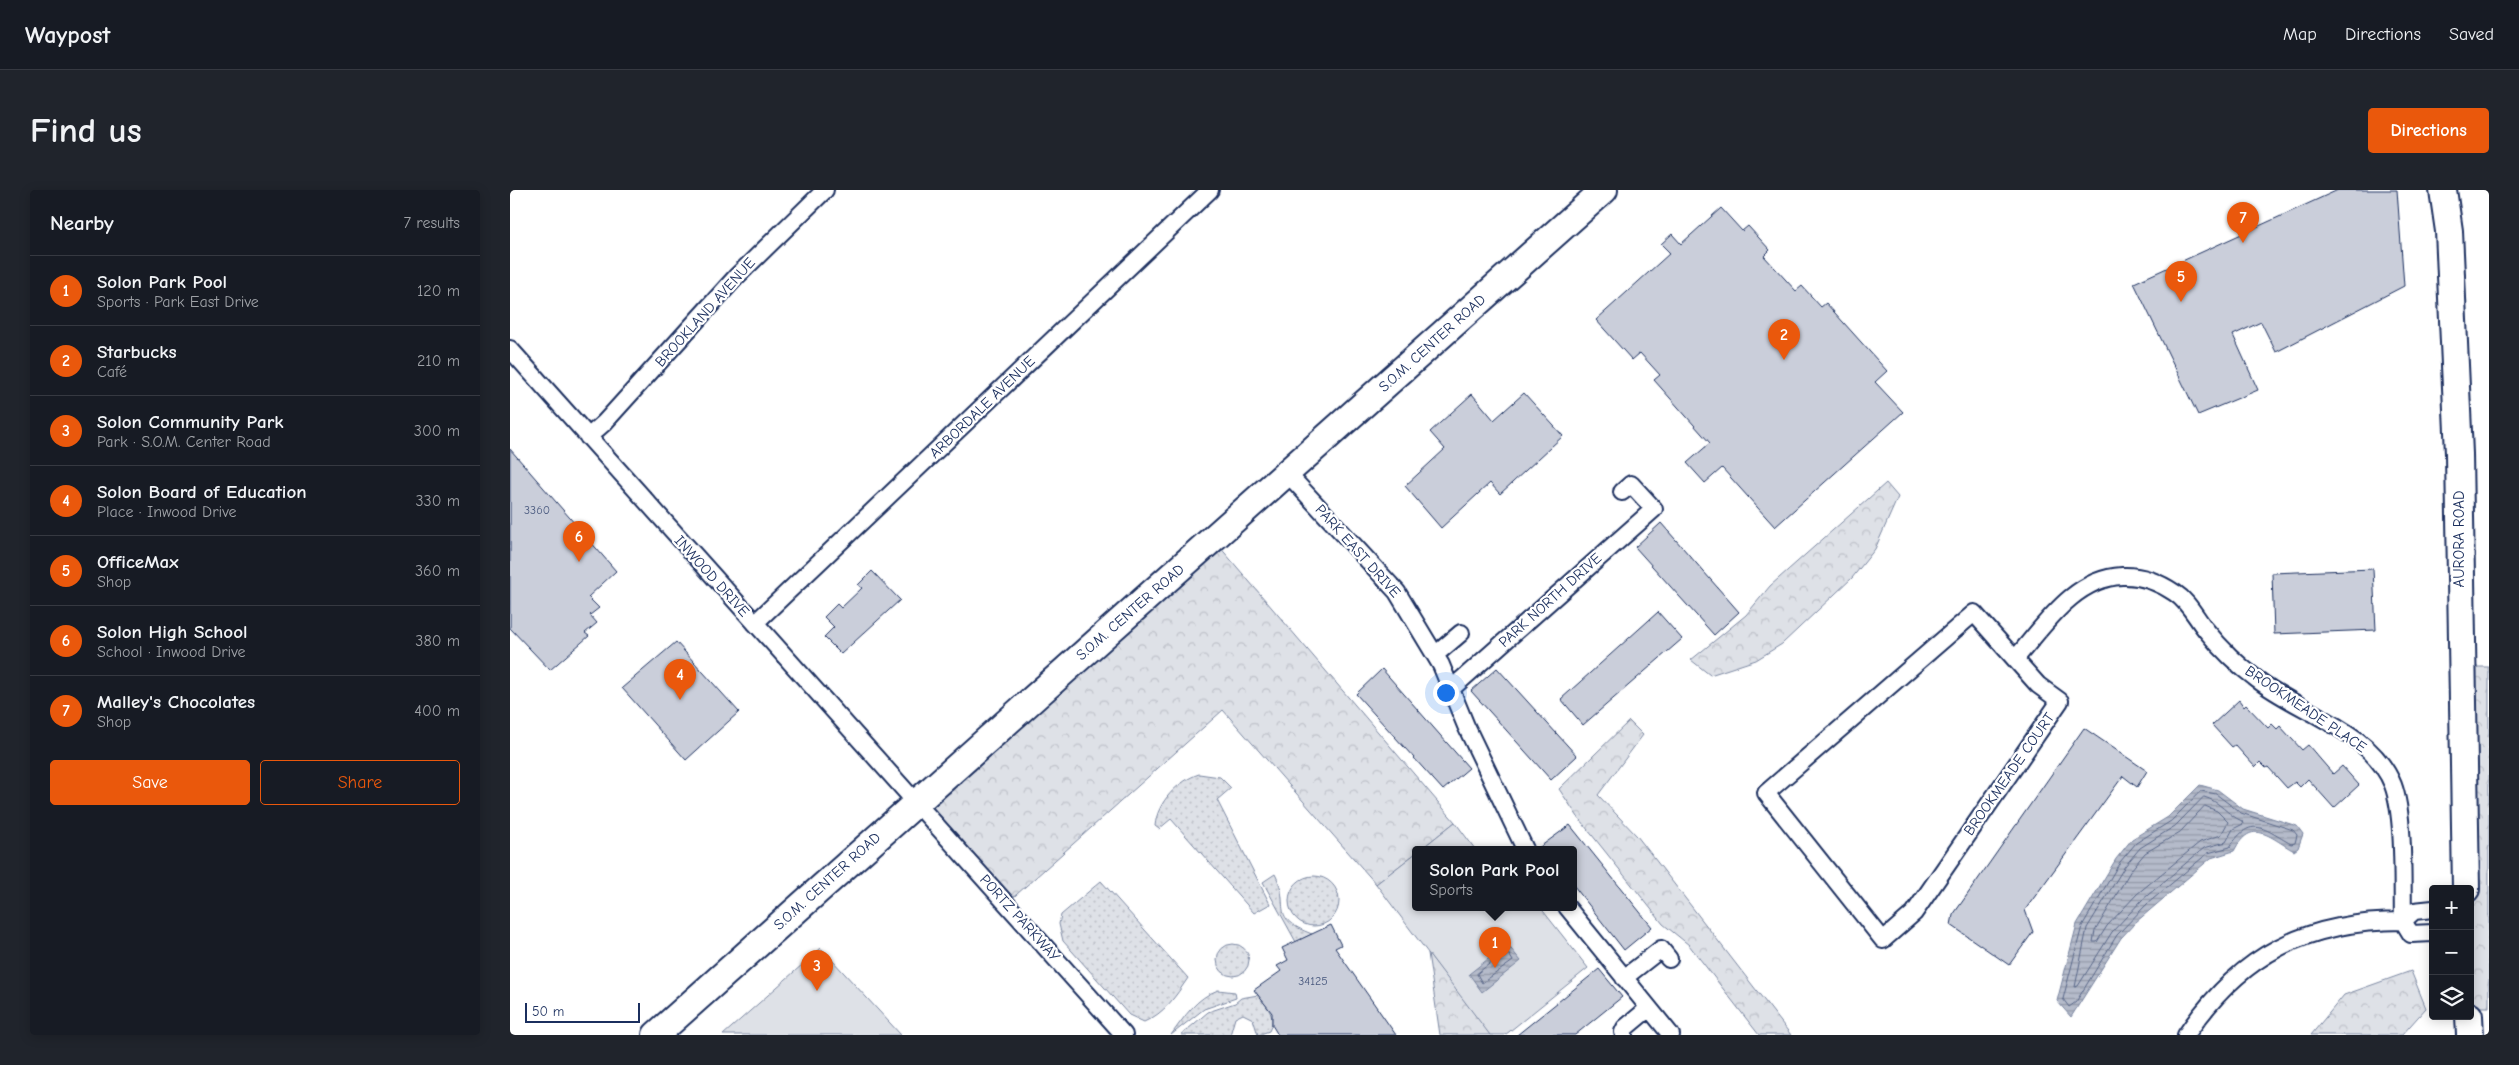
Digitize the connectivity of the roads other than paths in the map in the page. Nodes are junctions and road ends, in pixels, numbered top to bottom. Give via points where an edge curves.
1 (825, 190) edge
2 (1210, 190) edge
3 (1604, 190) edge
4 (2443, 190) edge
5 (510, 350) edge
6 (588, 437) junction
7 (1287, 473) junction
8 (1622, 492) dead end
9 (755, 623) junction
10 (1461, 632) dead end
11 (1435, 655) junction
12 (2015, 659) junction
13 (1451, 689) junction
14 (916, 801) junction
15 (1524, 846) edge
16 (2466, 885) edge
17 (2429, 909) edge
18 (1570, 911) edge
19 (2403, 921) junction
20 (2429, 932) edge
21 (1669, 959) dead end
22 (1624, 978) junction
23 (1649, 1008) junction
24 (2469, 1020) edge
25 (656, 1035) edge
26 (1124, 1035) edge
27 (1624, 1035) edge
28 (1671, 1035) edge
29 (2186, 1035) edge
30 (2470, 1035) edge

1 - 6 street, BROOKLAND AVENUE via 736,277 610,418
2 - 9 street, ARBORDALE AVENUE
3 - 7 main road, S.O.M. CENTER ROAD
4 - 16 main road, AURORA ROAD via 2449,231 2458,454
5 - 6 street, INWOOD DRIVE
6 - 9 street, INWOOD DRIVE
7 - 11 street, PARK EAST DRIVE via 1397,592
7 - 14 main road, S.O.M. CENTER ROAD
8 - 13 street, PARK NORTH DRIVE via 1631,484 1654,509
9 - 14 street, INWOOD DRIVE
10 - 11 street
11 - 13 street, PARK EAST DRIVE
12 - 12 street, BROOKMEADE COURT via 2038,685 2060,701 1914,913 1883,940 1766,793 1974,613
12 - 19 street, BROOKMEADE PLACE via 2066,602 2095,582 2132,576 2157,582 2181,597 2215,640 2258,680 2357,741 2384,768 2398,805
13 - 15 street, PARK EAST DRIVE
14 - 25 main road, S.O.M. CENTER ROAD
14 - 26 street, PORTZ PARKWAY
17 - 19 street via 2414,911
18 - 22 street
19 - 20 street via 2411,934
19 - 29 street via 2342,925 2284,945 2256,961 2220,990
21 - 22 street via 1661,949
22 - 23 street
23 - 27 street via 1625,1028
23 - 28 street
24 - 30 main road

